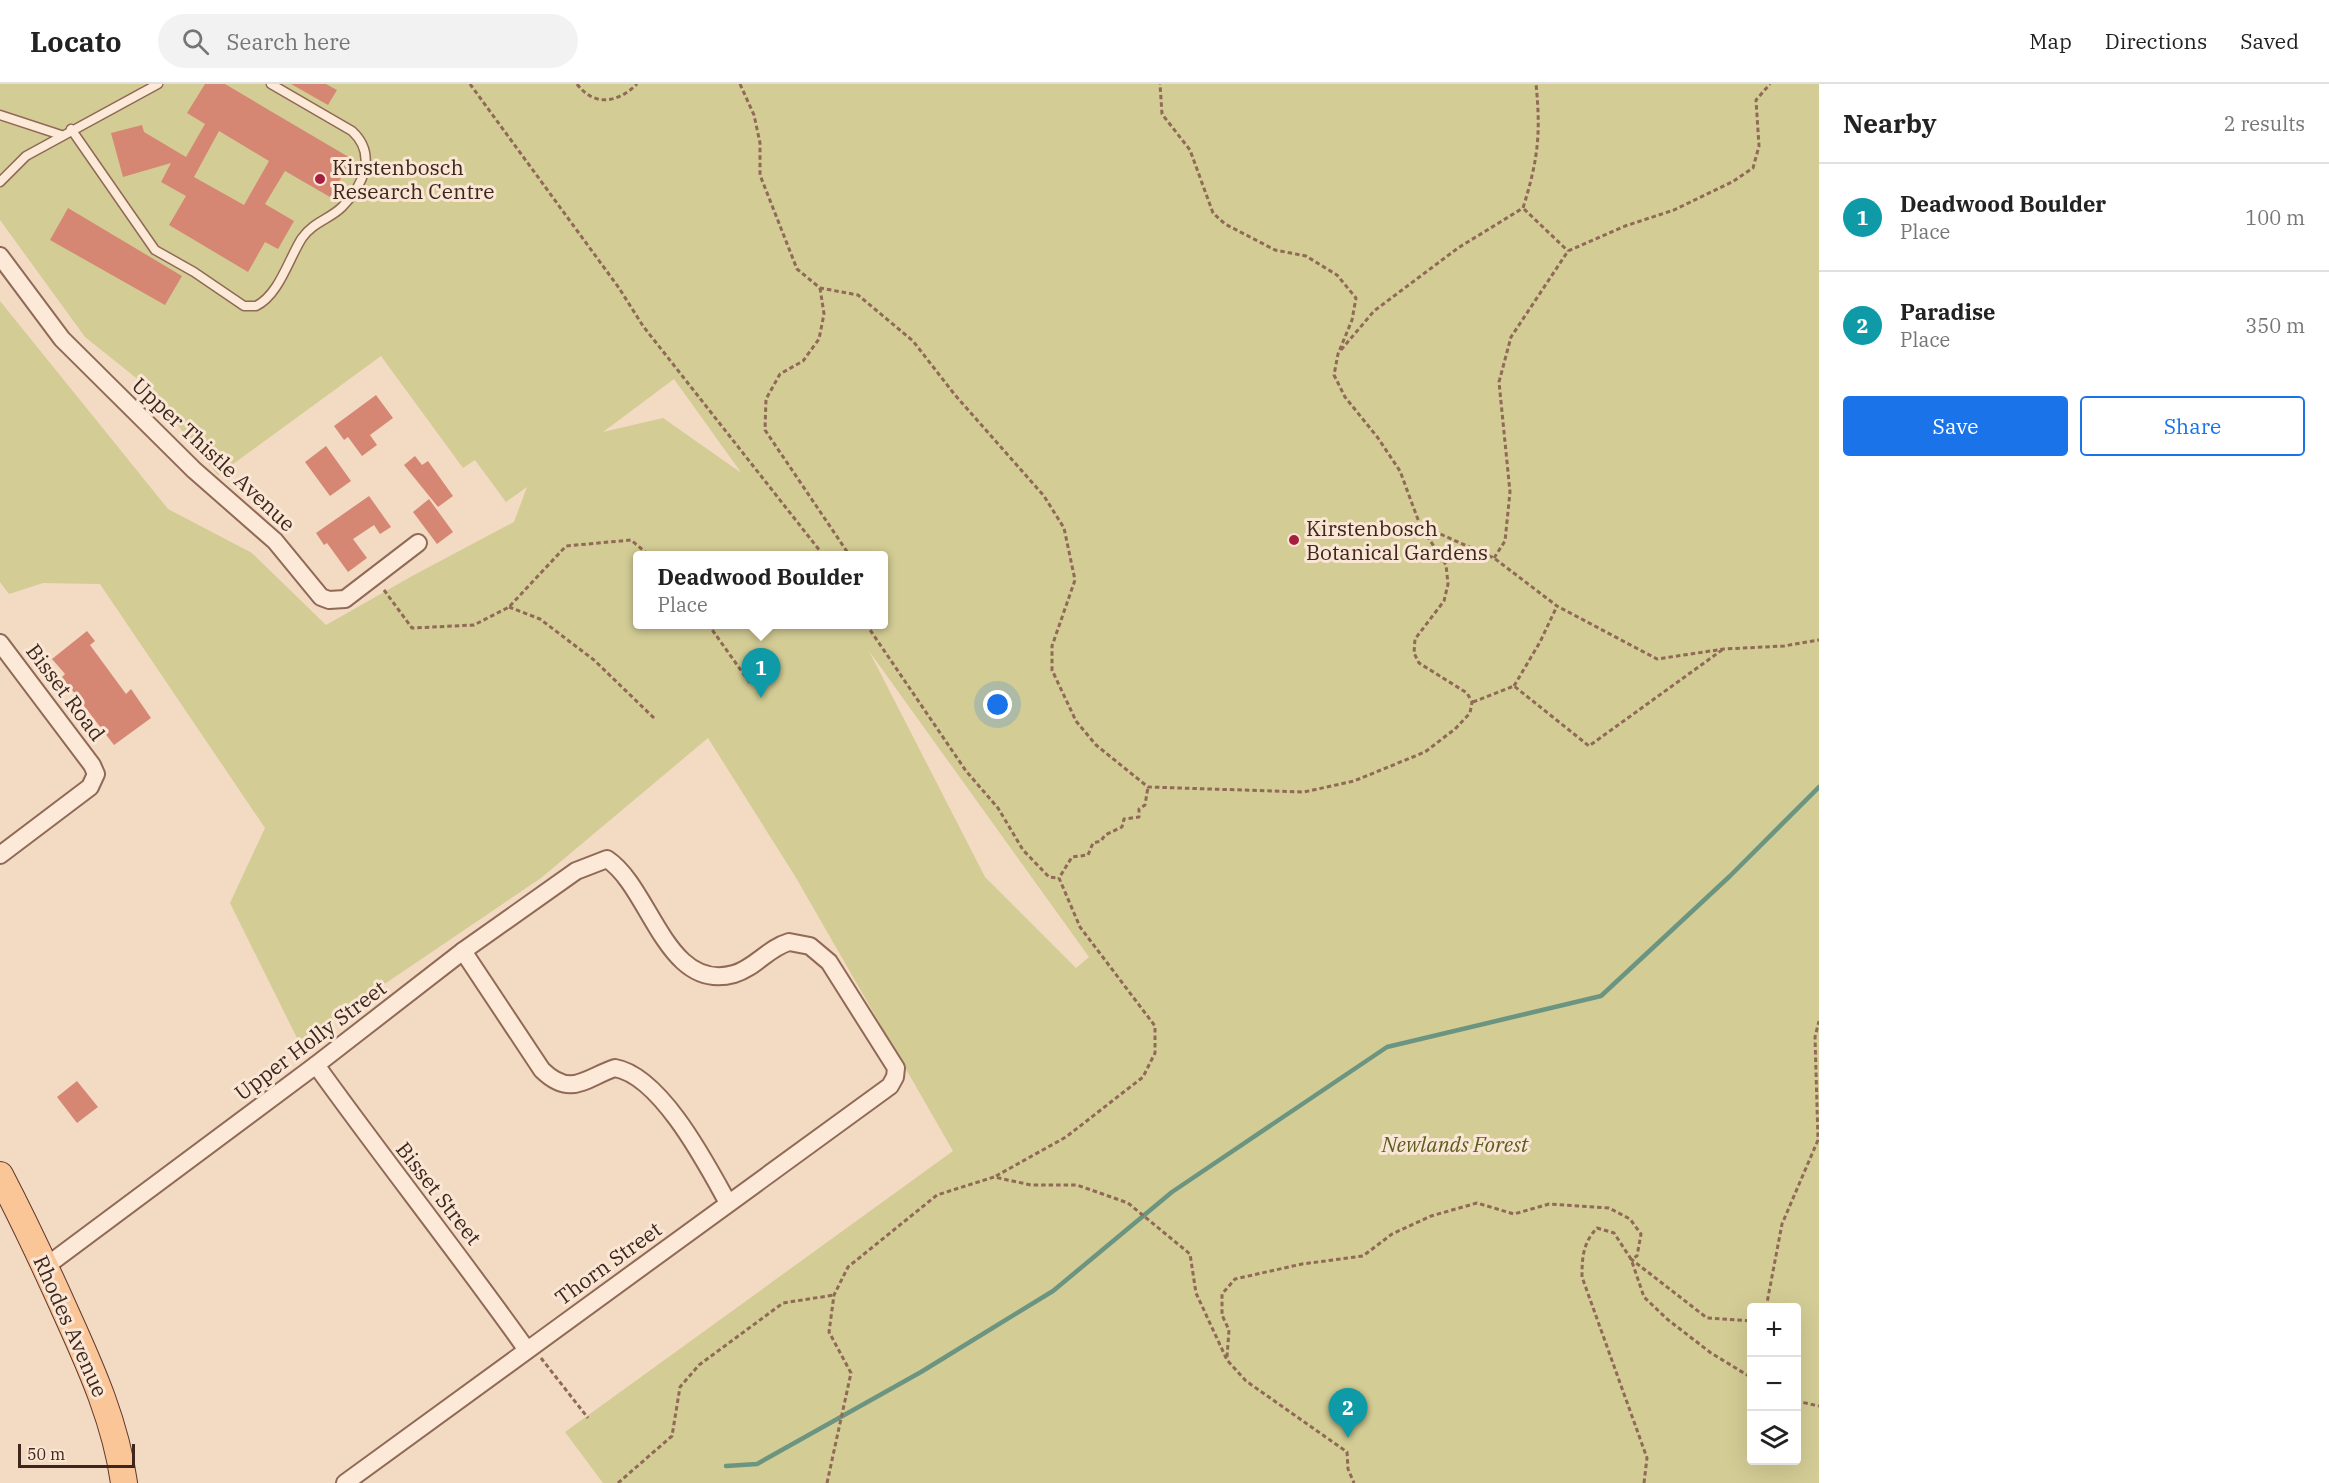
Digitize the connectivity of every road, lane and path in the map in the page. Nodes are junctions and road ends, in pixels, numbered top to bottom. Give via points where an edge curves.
1 (158, 84) edge
2 (271, 84) edge
3 (470, 84) edge
4 (577, 84) edge
5 (637, 84) edge
6 (740, 84) edge
7 (1160, 84) edge
8 (1536, 84) edge
9 (1770, 84) edge
10 (0, 115) edge
11 (71, 129) junction
12 (61, 135) junction
13 (0, 182) edge
14 (1523, 208) junction
15 (1568, 251) junction
16 (0, 256) edge
17 (820, 288) junction
18 (1338, 354) junction
19 (1420, 525) junction
20 (418, 543) dead end
21 (645, 551) edge
22 (821, 551) edge
23 (847, 551) edge
24 (1494, 558) junction
25 (374, 577) junction
26 (1557, 606) junction
27 (509, 607) junction
28 (712, 629) edge
29 (869, 629) edge
30 (1819, 640) edge
31 (0, 643) edge
32 (1724, 649) junction
33 (750, 683) dead end
34 (1514, 686) junction
35 (1472, 702) junction
36 (655, 719) dead end
37 (1148, 788) junction
38 (0, 855) edge
39 (1059, 878) junction
40 (463, 951) junction
41 (1819, 1021) edge
42 (316, 1065) junction
43 (895, 1077) joint
44 (0, 1175) edge
45 (994, 1177) junction
46 (728, 1203) junction
47 (1631, 1259) junction
48 (45, 1267) junction
49 (834, 1295) junction
50 (1767, 1303) edge
51 (1747, 1321) edge
52 (529, 1348) junction
53 (1227, 1360) junction
54 (1747, 1375) edge
55 (1801, 1402) edge
56 (1819, 1406) edge
57 (588, 1418) dead end
58 (124, 1483) edge
59 (345, 1483) edge
60 (618, 1483) edge
61 (827, 1483) edge
62 (1354, 1483) edge
63 (1644, 1483) edge

1 - 11 lane
2 - 11 lane via 352,131 361,139 368,158 366,170 349,199 342,208 310,228 270,295 256,306 244,306 155,250
3 - 22 path via 643,326
4 - 5 path via 588,96 606,101 620,99
6 - 17 path via 754,115 760,143 760,175 780,228 797,269
7 - 18 path via 1162,114 1190,150 1213,213 1225,224 1275,250 1306,256 1337,275 1356,298
8 - 14 path via 1536,164
9 - 15 path via 1756,100 1758,146 1752,168 1674,210
10 - 12 lane
11 - 12 lane
12 - 13 lane via 26,156
14 - 15 path
14 - 18 path via 1458,248 1374,311
15 - 24 path via 1511,337 1499,382 1510,492 1504,541
16 - 25 street, Upper Thistle Avenue via 82,361 194,470 275,541 321,597 345,599
17 - 23 path via 824,314 819,339 803,361 780,374 766,399 765,430
17 - 37 path via 858,295 914,341 955,395 1044,496 1064,528 1075,580 1054,639 1052,670 1076,721 1096,745
18 - 19 path via 1334,375 1345,397 1400,471
19 - 24 path
19 - 35 path via 1446,565 1448,584 1444,601 1415,639 1414,653 1419,663 1458,686
20 - 25 street, Upper Thistle Avenue
21 - 27 path via 631,540 566,546
24 - 26 path
25 - 27 path via 412,628 474,625
26 - 32 path via 1657,659
26 - 34 path
27 - 36 path via 540,619 594,660
28 - 33 path
29 - 39 path via 966,771 998,808 1023,850 1049,877
30 - 32 path
31 - 38 street, Bisset Road via 94,770 90,787
32 - 34 path via 1589,746
34 - 35 path
35 - 37 path via 1470,713 1425,752 1354,782 1304,792
37 - 39 path via 1139,817 1124,819 1122,827 1093,843 1088,855 1072,856
39 - 45 path via 1080,927 1155,1026 1155,1053 1143,1077 1066,1137
40 - 42 street, Upper Holly Street
40 - 43 street, Upper Holly Street via 576,871 607,859 621,868 662,939 704,975 723,976 744,970 789,942 810,946 829,962 891,1058
40 - 46 street via 551,1079 574,1085 615,1068 634,1075 690,1136
41 - 50 path via 1815,1037 1818,1140 1782,1224
42 - 48 street, Upper Holly Street
42 - 52 street, Bisset Street
43 - 46 street, Thorn Street via 890,1086
44 - 48 main road, Rhodes Avenue
45 - 49 path via 937,1195 848,1267
45 - 53 path via 1031,1185 1077,1185 1128,1203 1190,1254 1196,1293
46 - 52 street, Thorn Street
47 - 51 path via 1707,1318
47 - 53 path via 1637,1256 1641,1234 1630,1220 1609,1208 1549,1204 1514,1214 1477,1203 1431,1216 1392,1234 1364,1256 1302,1264 1235,1279 1222,1294 1222,1315 1228,1330
47 - 54 path via 1644,1297 1667,1319
47 - 63 path via 1614,1233 1597,1228 1587,1239 1582,1277 1647,1458
48 - 58 main road, Rhodes Avenue via 107,1410 121,1454
49 - 60 path via 783,1304 699,1365 680,1387 672,1436
49 - 61 path via 829,1332 850,1373
52 - 57 path
52 - 59 street, Thorn Street
53 - 62 path via 1246,1382 1347,1452
55 - 56 path

